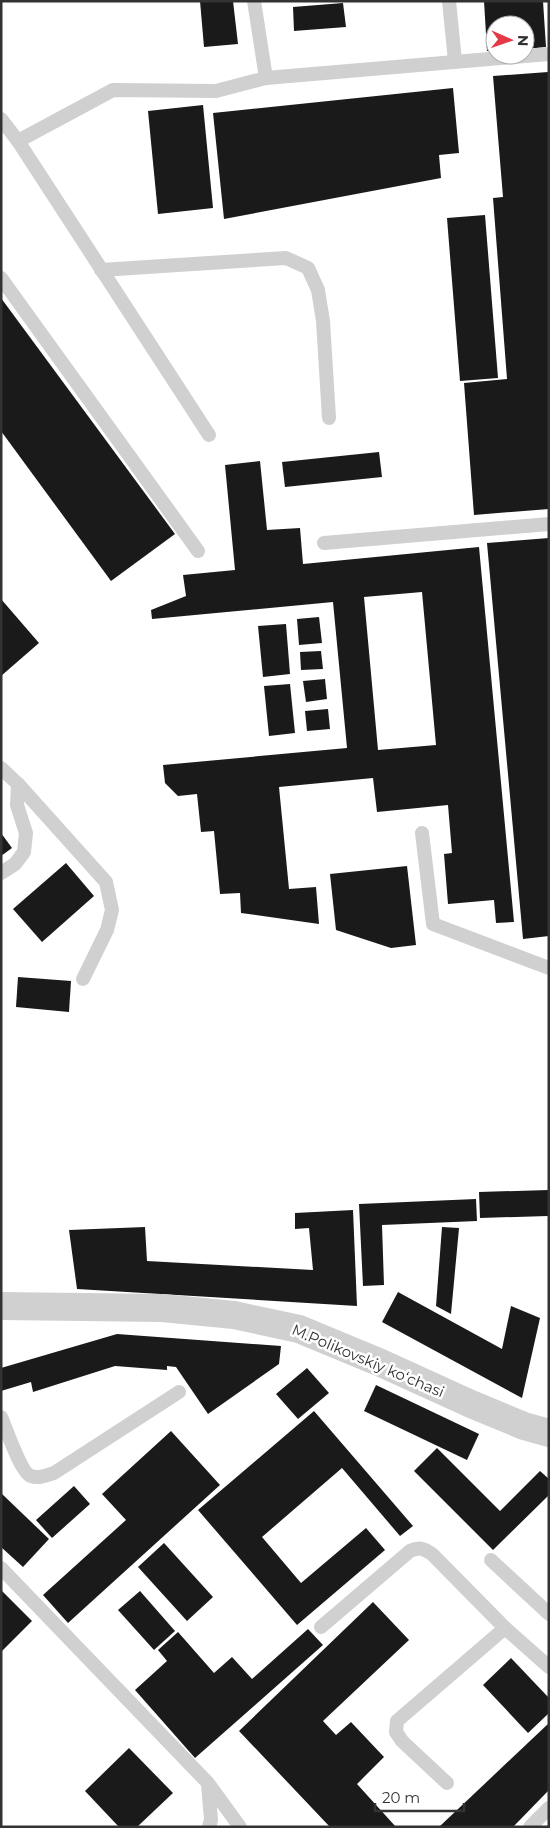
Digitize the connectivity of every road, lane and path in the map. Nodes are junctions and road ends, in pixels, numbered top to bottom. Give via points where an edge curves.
1 (254, 1) edge
2 (449, 1) edge
3 (549, 54) edge
4 (455, 62) junction
5 (266, 78) junction
6 (1, 118) edge
7 (18, 141) junction
8 (101, 270) junction
9 (1, 278) edge
10 (330, 418) dead end
11 (208, 435) dead end
12 (549, 524) edge
13 (324, 543) dead end
14 (198, 551) dead end
15 (1, 768) edge
16 (18, 784) junction
17 (422, 833) dead end
18 (1, 873) edge
19 (549, 968) edge
20 (82, 979) dead end
21 (3, 1303) edge
22 (179, 1392) dead end
23 (1, 1417) edge
24 (549, 1433) edge
25 (491, 1560) dead end
26 (1, 1568) edge
27 (549, 1614) edge
28 (321, 1627) dead end
29 (505, 1628) junction
30 (549, 1667) edge
31 (208, 1783) junction
32 (447, 1783) dead end
33 (549, 1808) edge
34 (209, 1827) edge
35 (240, 1827) edge
36 (530, 1827) edge

1 - 5 lane
2 - 4 lane
3 - 4 lane
4 - 5 lane
5 - 7 lane via 216,91 113,90
6 - 7 lane
7 - 8 lane
8 - 10 lane via 286,258 308,268 318,290 324,321
8 - 11 lane
9 - 14 lane
12 - 13 lane
15 - 16 lane
16 - 18 lane via 17,805 26,833 24,852 15,864
16 - 20 lane via 106,882 112,910 107,930
17 - 19 lane via 433,924
21 - 24 street, M.Polikovskiy koʻchasi via 162,1308 234,1315 299,1329 488,1412
22 - 23 lane via 54,1473 39,1478 24,1470
25 - 27 lane
26 - 31 lane
28 - 29 lane via 410,1551 418,1548 432,1554
29 - 30 lane
29 - 32 lane via 397,1721 396,1732 402,1742
31 - 34 lane
31 - 35 lane
33 - 36 lane

